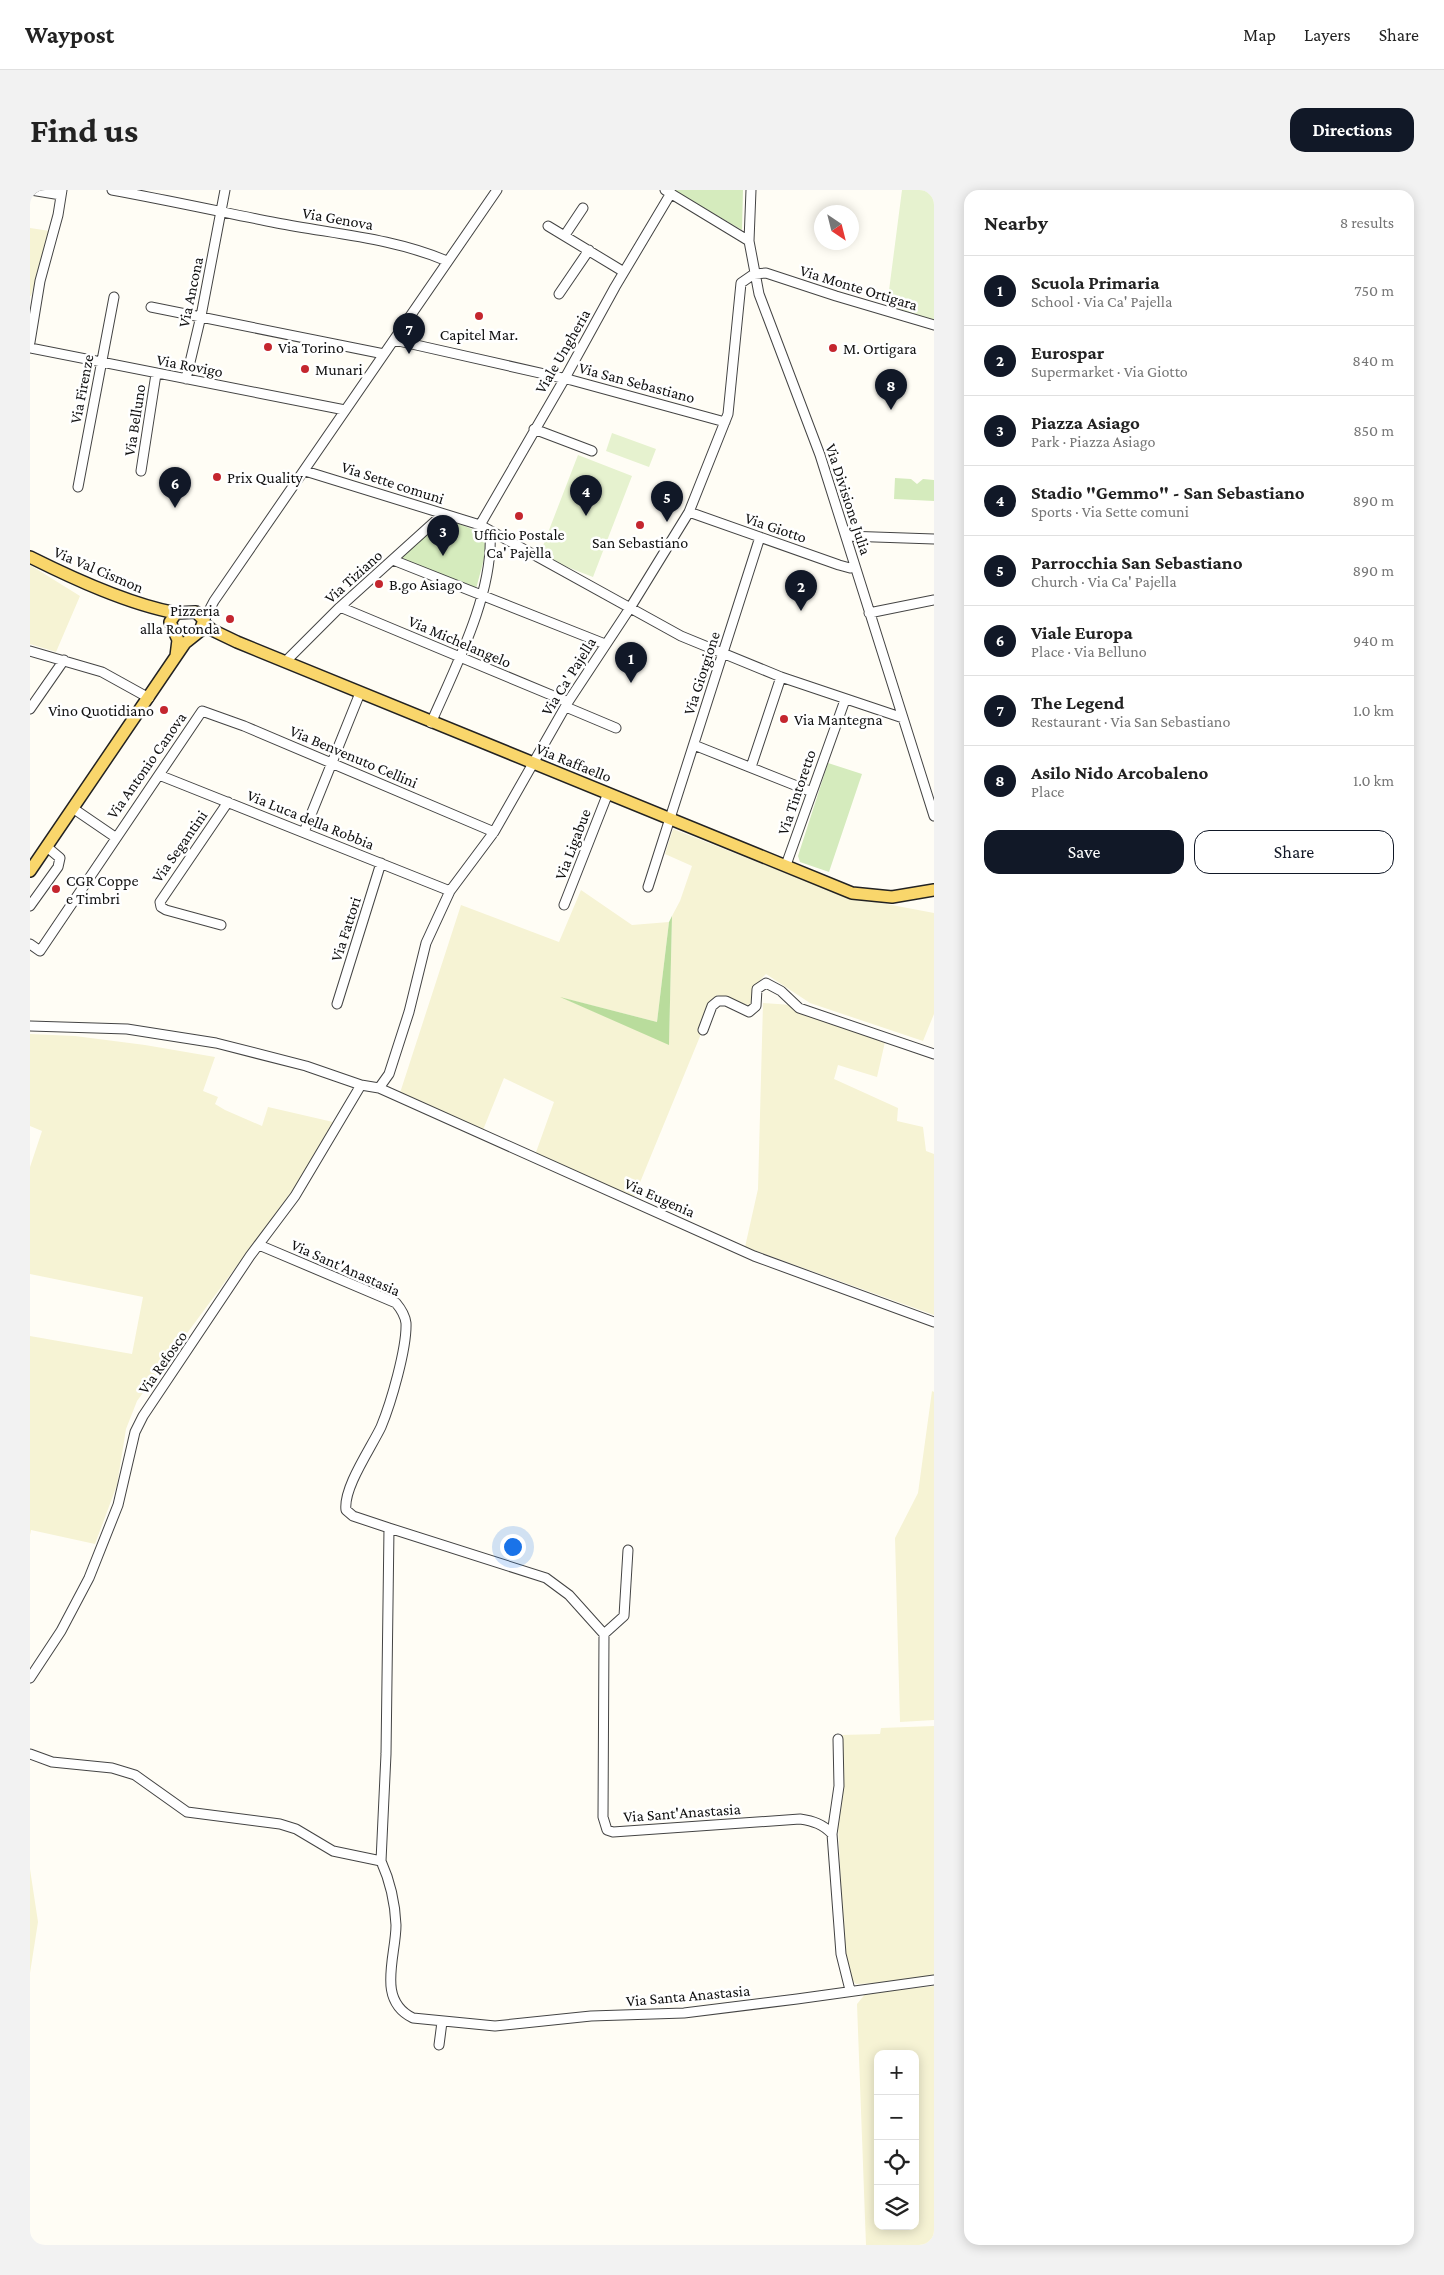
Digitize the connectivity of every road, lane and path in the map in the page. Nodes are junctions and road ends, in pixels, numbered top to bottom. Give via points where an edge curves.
1 (32, 190) edge
2 (112, 190) edge
3 (225, 190) edge
4 (497, 190) edge
5 (751, 190) edge
6 (62, 192) edge
7 (668, 192) edge
8 (583, 208) dead end
9 (222, 211) junction
10 (548, 226) dead end
11 (566, 236) junction
12 (749, 240) junction
13 (589, 250) junction
14 (448, 261) junction
15 (624, 272) junction
16 (754, 274) junction
17 (559, 294) dead end
18 (114, 297) dead end
19 (151, 307) dead end
20 (201, 316) junction
21 (934, 325) edge
22 (394, 340) junction
23 (30, 342) edge
24 (30, 348) edge
25 (384, 354) junction
26 (101, 363) junction
27 (156, 374) junction
28 (565, 378) junction
29 (186, 380) junction
30 (345, 410) junction
31 (725, 422) junction
32 (534, 429) junction
33 (592, 451) dead end
34 (305, 470) junction
35 (141, 471) dead end
36 (78, 486) dead end
37 (689, 512) junction
38 (443, 514) junction
39 (480, 525) junction
40 (490, 532) junction
41 (846, 536) junction
42 (760, 537) junction
43 (934, 539) edge
44 (30, 557) edge
45 (393, 560) junction
46 (855, 567) junction
47 (482, 596) junction
48 (934, 600) edge
49 (340, 607) junction
50 (630, 608) junction
51 (156, 610) junction
52 (176, 613) junction
53 (869, 613) junction
54 (202, 618) junction
55 (173, 631) junction
56 (195, 634) junction
57 (223, 636) junction
58 (605, 644) junction
59 (30, 651) edge
60 (724, 654) junction
61 (176, 656) junction
62 (460, 658) junction
63 (64, 660) junction
64 (288, 663) junction
65 (781, 677) junction
66 (360, 693) junction
67 (148, 698) junction
68 (845, 700) junction
69 (567, 705) junction
70 (30, 709) edge
71 (202, 711) joint
72 (902, 718) junction
73 (431, 723) junction
74 (616, 728) dead end
75 (694, 745) junction
76 (330, 762) junction
77 (534, 762) junction
78 (751, 767) junction
79 (159, 775) junction
80 (812, 792) junction
81 (608, 793) junction
82 (228, 802) junction
83 (74, 809) junction
84 (934, 816) edge
85 (670, 818) junction
86 (304, 832) junction
87 (494, 832) junction
88 (115, 837) junction
89 (47, 847) junction
90 (382, 863) junction
91 (786, 866) junction
92 (32, 867) edge
93 (648, 886) dead end
94 (934, 890) edge
95 (450, 891) junction
96 (918, 893) junction
97 (934, 897) edge
98 (564, 905) dead end
99 (30, 906) edge
100 (221, 925) dead end
101 (30, 944) edge
102 (337, 1004) dead end
103 (30, 1026) edge
104 (703, 1030) dead end
105 (934, 1054) edge
106 (361, 1085) junction
107 (379, 1088) junction
108 (259, 1245) junction
109 (934, 1322) edge
110 (389, 1528) junction
111 (628, 1550) dead end
112 (604, 1634) junction
113 (30, 1678) edge
114 (838, 1739) dead end
115 (30, 1754) edge
116 (832, 1834) junction
117 (381, 1861) junction
118 (934, 1980) edge
119 (850, 1990) junction
120 (442, 2022) junction
121 (439, 2045) dead end

1 - 6 street
2 - 9 street, Via Genova
3 - 9 street
4 - 14 street
5 - 12 street, Via Divisione Julia
6 - 23 street via 40,281
7 - 12 street
7 - 15 street, Viale Ungheria
8 - 11 street
9 - 14 street, Via Genova via 359,236 429,253
9 - 20 street, Via Ancona
10 - 11 street
11 - 13 street
12 - 16 street, Via Divisione Julia
13 - 15 street
13 - 17 street
14 - 22 street
15 - 28 street, Viale Ungheria
16 - 21 street, Via Monte Ortigara via 766,273
16 - 31 street, Via Ca' Pajella via 741,283
16 - 41 street, Via Divisione Julia
18 - 26 street, Via Firenze
19 - 20 street
20 - 25 street
20 - 29 street, Via Ancona
22 - 25 street
22 - 28 street, Via San Sebastiano
24 - 26 street, Via Rovigo
25 - 30 street
26 - 27 street, Via Rovigo
26 - 36 street, Via Firenze
27 - 29 street, Via Rovigo
27 - 35 street, Via Belluno
28 - 31 street, Via San Sebastiano
28 - 32 street, Viale Ungheria
29 - 30 street, Via Rovigo
30 - 34 street
31 - 37 street, Via Ca' Pajella
32 - 33 street
32 - 39 street, Viale Ungheria
34 - 38 street, Via Sette comuni
34 - 54 street
37 - 42 street, Via Giotto
37 - 50 street, Via Ca' Pajella
38 - 39 street, Via Sette comuni
38 - 45 street, Via Tiziano
39 - 40 street, Via Sette comuni
40 - 47 street
40 - 50 street, Via Sette comuni
41 - 43 street
41 - 46 street, Via Divisione Julia
42 - 46 street, Via Giotto via 839,565
42 - 60 street, Via Giorgione
44 - 51 main road, Via Val Cismon
45 - 47 street
45 - 49 street, Via Tiziano
46 - 53 street, Via Divisione Julia
47 - 58 street
47 - 62 street
48 - 53 street
49 - 62 street, Via Michelangelo
49 - 64 street, Via Tiziano
50 - 58 street, Via Ca' Pajella
50 - 60 street via 681,636
51 - 52 main road, Via Val Cismon
51 - 55 main road, Via Val Cismon
52 - 54 main road, Via Val Cismon
52 - 55 main road via 170,622
53 - 72 street, Via Divisione Julia
54 - 56 main road via 200,631
54 - 57 main road, Via Raffaello
55 - 56 main road, Via Raffaello via 181,636
55 - 61 main road via 179,646
56 - 57 main road, Via Raffaello
56 - 61 main road
57 - 64 main road, Via Raffaello
58 - 69 street, Via Ca' Pajella
59 - 63 street
60 - 65 street
60 - 75 street, Via Giorgione
61 - 67 main road
62 - 69 street, Via Michelangelo
62 - 73 street
63 - 67 street via 102,672
63 - 70 street
64 - 66 main road, Via Raffaello
65 - 68 street
65 - 78 street
66 - 73 main road, Via Raffaello
66 - 76 street
67 - 83 main road
68 - 72 street
68 - 80 street, Via Tintoretto
69 - 74 street, Via Michelangelo
69 - 77 street, Via Ca' Pajella
71 - 76 street, Via Benvenuto Cellini
71 - 79 street, Via Antonio Canova
72 - 84 street, Via Divisione Julia
73 - 77 main road, Via Raffaello
75 - 78 street
75 - 85 street, Via Giorgione
76 - 86 street
76 - 87 street, Via Benvenuto Cellini
77 - 81 main road, Via Raffaello
77 - 87 street, Via Ca' Pajella
78 - 80 street
79 - 82 street, Via Luca della Robbia
79 - 88 street, Via Antonio Canova
80 - 91 street, Via Tintoretto
81 - 85 main road, Via Raffaello
81 - 98 street, Via Ligabue
82 - 86 street, Via Luca della Robbia
82 - 100 street, Via Segantini via 160,902 166,910
83 - 88 street, Via Antonio Canova
83 - 89 main road
85 - 91 main road, Via Raffaello
85 - 93 street, Via Giorgione
86 - 90 street, Via Luca della Robbia
87 - 95 street, Via Ca' Pajella
88 - 101 street, Via Antonio Canova via 40,951
89 - 92 main road
89 - 99 street via 60,858 58,867
90 - 95 street, Via Luca della Robbia
90 - 102 street, Via Fattori
91 - 96 main road, Via Raffaello via 852,893 892,897
94 - 96 main road, Via Raffaello
95 - 107 street, Via Ca' Pajella via 426,943 389,1074
96 - 97 main road, Via Raffaello
103 - 106 street via 127,1030 216,1043 306,1066
104 - 105 street via 712,1006 718,1001 749,1012 756,1006 757,989 766,983 781,991 799,1008
106 - 107 street
106 - 108 street, Via Refosco via 294,1196
107 - 109 street, Via Eugenia via 754,1256
108 - 110 street, Via Sant'Anastasia via 396,1303 404,1315 405,1334 399,1365 382,1424 345,1504 352,1516
108 - 113 street, Via Refosco via 144,1416 136,1432 118,1505 89,1578 61,1631
110 - 112 street, Via Sant'Anastasia via 546,1578 569,1595
110 - 117 street
111 - 112 street via 624,1616
112 - 116 street, Via Sant'Anastasia via 603,1817 607,1830 800,1819 816,1822
114 - 116 street via 839,1786
115 - 117 street via 52,1762 112,1768 136,1775 187,1812 280,1824 296,1829 333,1851
116 - 119 street via 841,1954
117 - 120 street, Via Santa Anastasia via 388,1878 396,1925 390,1987 392,1999 397,2007 413,2018
118 - 119 street, Via Santa Anastasia
119 - 120 street, Via Santa Anastasia via 797,2000 684,2013 590,2016 494,2026
120 - 121 street

